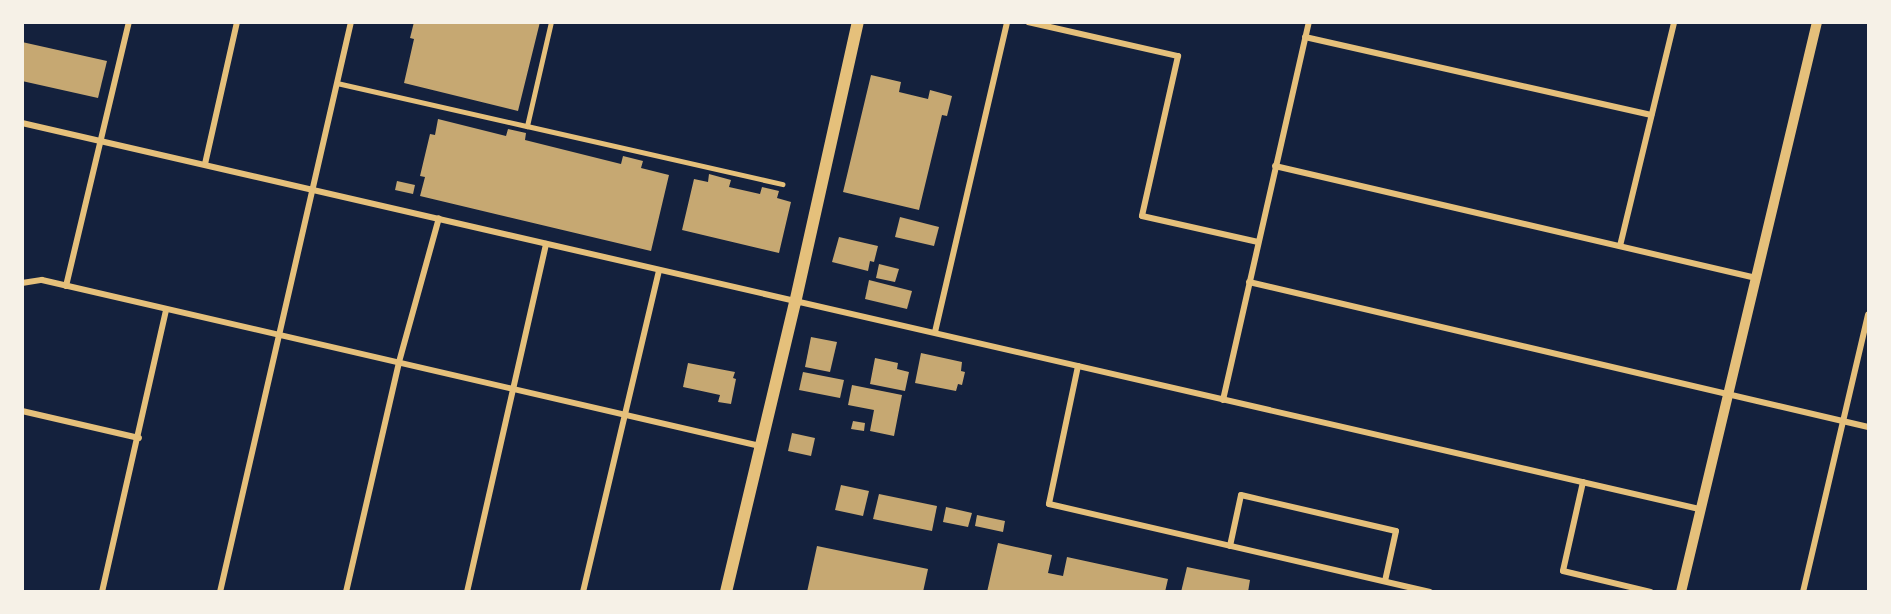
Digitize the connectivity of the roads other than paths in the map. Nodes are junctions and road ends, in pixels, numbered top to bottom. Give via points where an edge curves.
1 (129, 22) edge
2 (237, 22) edge
3 (351, 22) edge
4 (550, 22) edge
5 (858, 22) edge
6 (1007, 22) edge
7 (1028, 22) edge
8 (1309, 22) edge
9 (1674, 22) edge
10 (1817, 22) edge
11 (1305, 37) junction
12 (337, 83) junction
13 (1652, 115) junction
14 (22, 123) edge
15 (527, 126) junction
16 (102, 141) junction
17 (205, 164) junction
18 (1275, 166) junction
19 (783, 184) dead end
20 (313, 189) junction
21 (439, 218) junction
22 (1258, 242) junction
23 (546, 244) junction
24 (1620, 246) junction
25 (659, 271) junction
26 (1756, 278) junction
27 (1249, 282) junction
28 (22, 283) edge
29 (66, 286) junction
30 (795, 303) junction
31 (166, 310) junction
32 (1869, 314) edge
33 (935, 332) junction
34 (279, 334) junction
35 (399, 362) junction
36 (1078, 366) junction
37 (513, 389) junction
38 (1728, 395) junction
39 (1223, 400) junction
40 (22, 411) edge
41 (625, 415) junction
42 (1843, 422) junction
43 (1869, 427) edge
44 (139, 438) junction
45 (760, 447) junction
46 (1582, 482) junction
47 (1699, 509) junction
48 (1230, 546) junction
49 (1385, 581) junction
50 (102, 591) edge
51 (220, 591) edge
52 (346, 591) edge
53 (467, 591) edge
54 (584, 591) edge
55 (726, 591) edge
56 (1430, 591) edge
57 (1652, 591) edge
58 (1681, 591) edge
59 (1803, 591) edge

1 - 16 street
2 - 17 street
3 - 12 street
4 - 15 lane
5 - 30 main road
6 - 33 street
7 - 22 street via 1178,56 1142,216
8 - 11 street
9 - 13 street
10 - 26 street
11 - 13 street
11 - 18 street
12 - 15 lane
12 - 20 street
13 - 24 street
14 - 16 street
15 - 19 lane
16 - 17 street
16 - 29 street
17 - 20 street
18 - 22 street
18 - 24 street
20 - 21 street
20 - 34 street
21 - 23 street
21 - 35 street
22 - 27 street
23 - 25 street
23 - 37 street
24 - 26 street
25 - 30 street
25 - 41 street
26 - 38 street
27 - 38 street
27 - 39 street
28 - 29 street via 42,280
29 - 31 street
30 - 33 street
30 - 45 main road
31 - 34 street
31 - 44 street
32 - 42 street
33 - 36 street
34 - 35 street
34 - 51 street
35 - 37 street
35 - 52 street
36 - 39 street
36 - 48 street via 1049,504
37 - 41 street
37 - 53 street
38 - 42 street
38 - 47 street
39 - 46 street
40 - 44 street
41 - 45 street
41 - 54 street
42 - 43 street
42 - 59 street
44 - 50 street
45 - 55 main road
46 - 47 street
46 - 57 street via 1563,571
47 - 58 street
48 - 49 street
48 - 49 street via 1241,495 1396,531
49 - 56 street

